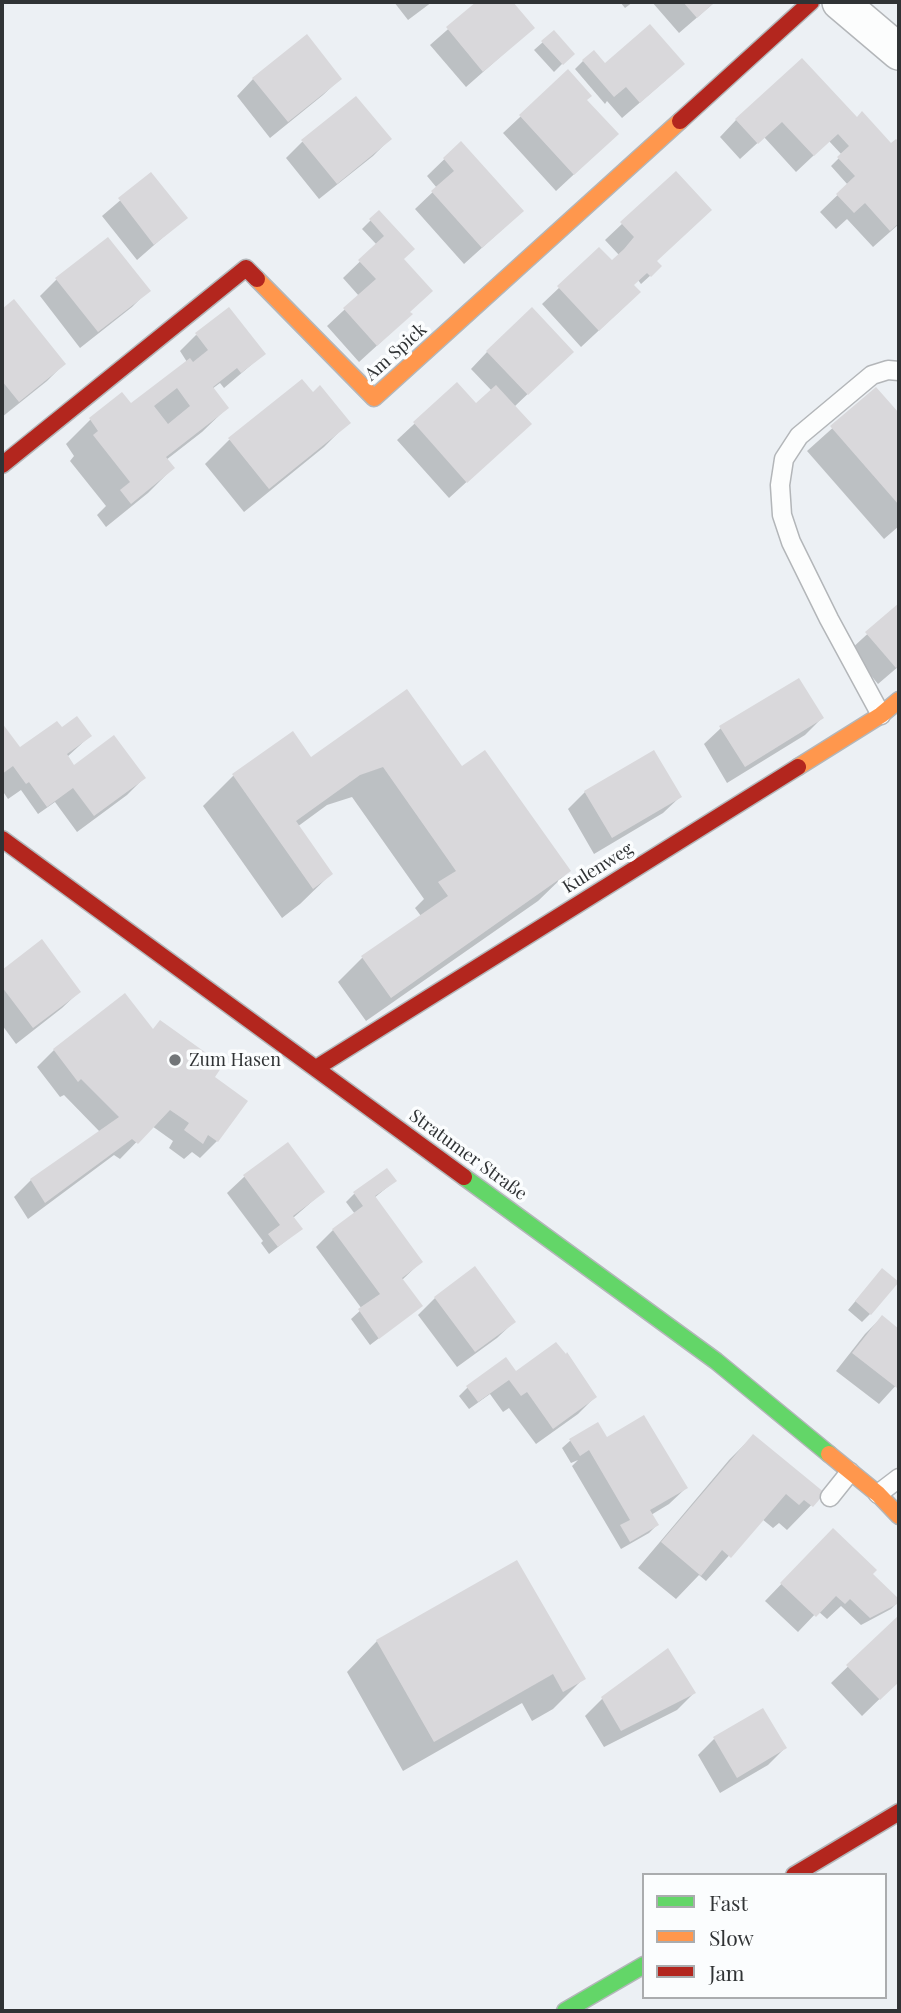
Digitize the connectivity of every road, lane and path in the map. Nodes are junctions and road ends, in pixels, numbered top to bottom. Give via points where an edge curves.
1 (811, 2) edge
2 (840, 2) edge
3 (899, 52) edge
4 (899, 372) edge
5 (2, 465) edge
6 (899, 699) edge
7 (881, 715) junction
8 (2, 839) edge
9 (316, 1068) junction
10 (850, 1472) junction
11 (899, 1478) edge
12 (878, 1494) junction
13 (830, 1497) dead end
14 (899, 1516) edge
15 (899, 1812) edge
16 (797, 1873) edge
17 (642, 1966) edge
18 (565, 2011) edge

1 - 5 street, Am Spick via 374,398 246,268
2 - 3 street
4 - 7 lane via 872,375 799,436 784,459 780,485 782,515 792,542
6 - 7 street, Kulenweg
7 - 9 street, Kulenweg
8 - 9 street, Stratumer Straße
9 - 10 street, Stratumer Straße via 716,1361
10 - 12 street, Stratumer Straße
10 - 13 lane
11 - 12 lane
12 - 14 street, Stratumer Straße
15 - 16 street
17 - 18 street

